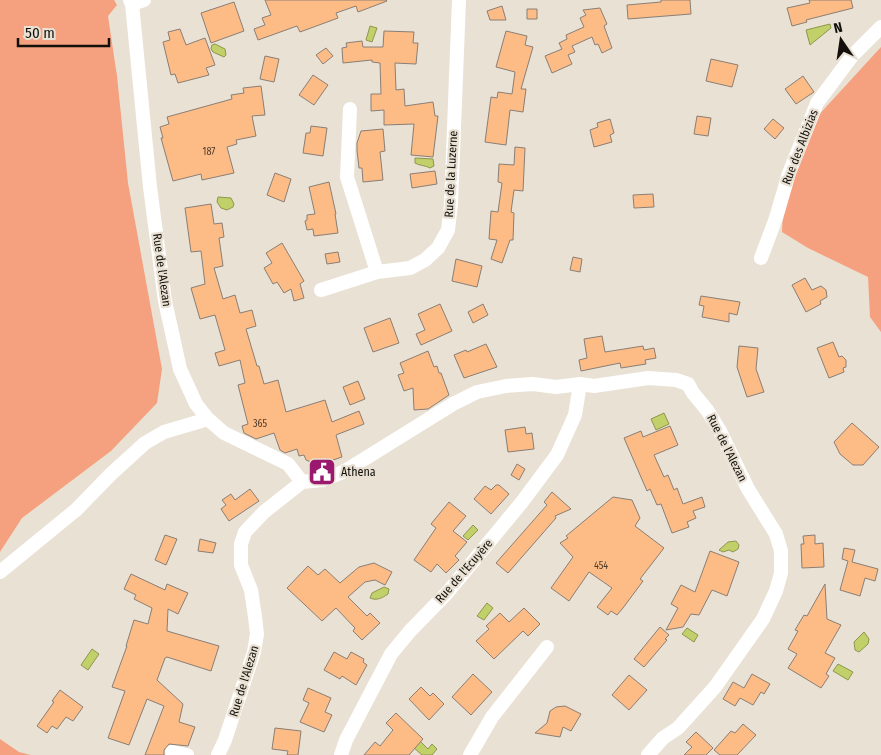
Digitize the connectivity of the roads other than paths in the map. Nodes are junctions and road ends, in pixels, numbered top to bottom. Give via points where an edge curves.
1 (458, 0) edge
2 (135, 1) edge
3 (881, 27) edge
4 (350, 109) dead end
5 (761, 258) dead end
6 (377, 272) junction
7 (321, 290) dead end
8 (580, 384) junction
9 (208, 419) junction
10 (302, 482) junction
11 (0, 572) edge
12 (547, 647) dead end
13 (172, 752) dead end
14 (187, 755) edge
15 (218, 755) edge
16 (341, 755) edge
17 (470, 755) edge
18 (648, 755) edge

1 - 6 street, Rue de la Luzerne via 448,230 438,248 425,260 410,268
2 - 9 street, Rue de l'Alezan via 150,187 165,301 180,369 196,404
3 - 5 street, Rue des Albizias via 852,56 817,103 789,173
4 - 6 street via 347,177
6 - 7 street, Rue de la Luzerne
8 - 10 street, Rue de l'Alezan via 506,386 477,392 345,471 323,480
8 - 16 street, Rue de l'Ecuyère via 575,415 556,454 522,502 447,593 391,654
8 - 18 street, Rue de l'Alezan via 594,386 648,378 688,384 720,431 748,489 776,534 781,551 781,573 763,619 715,686 678,728 663,738
9 - 10 street, Rue de l'Alezan via 224,433 288,464
9 - 11 street via 164,432 145,443 77,509
10 - 15 street, Rue de l'Alezan via 264,512 245,532 241,544 241,565 251,590 257,634 252,660
12 - 17 street via 492,717
13 - 14 street

